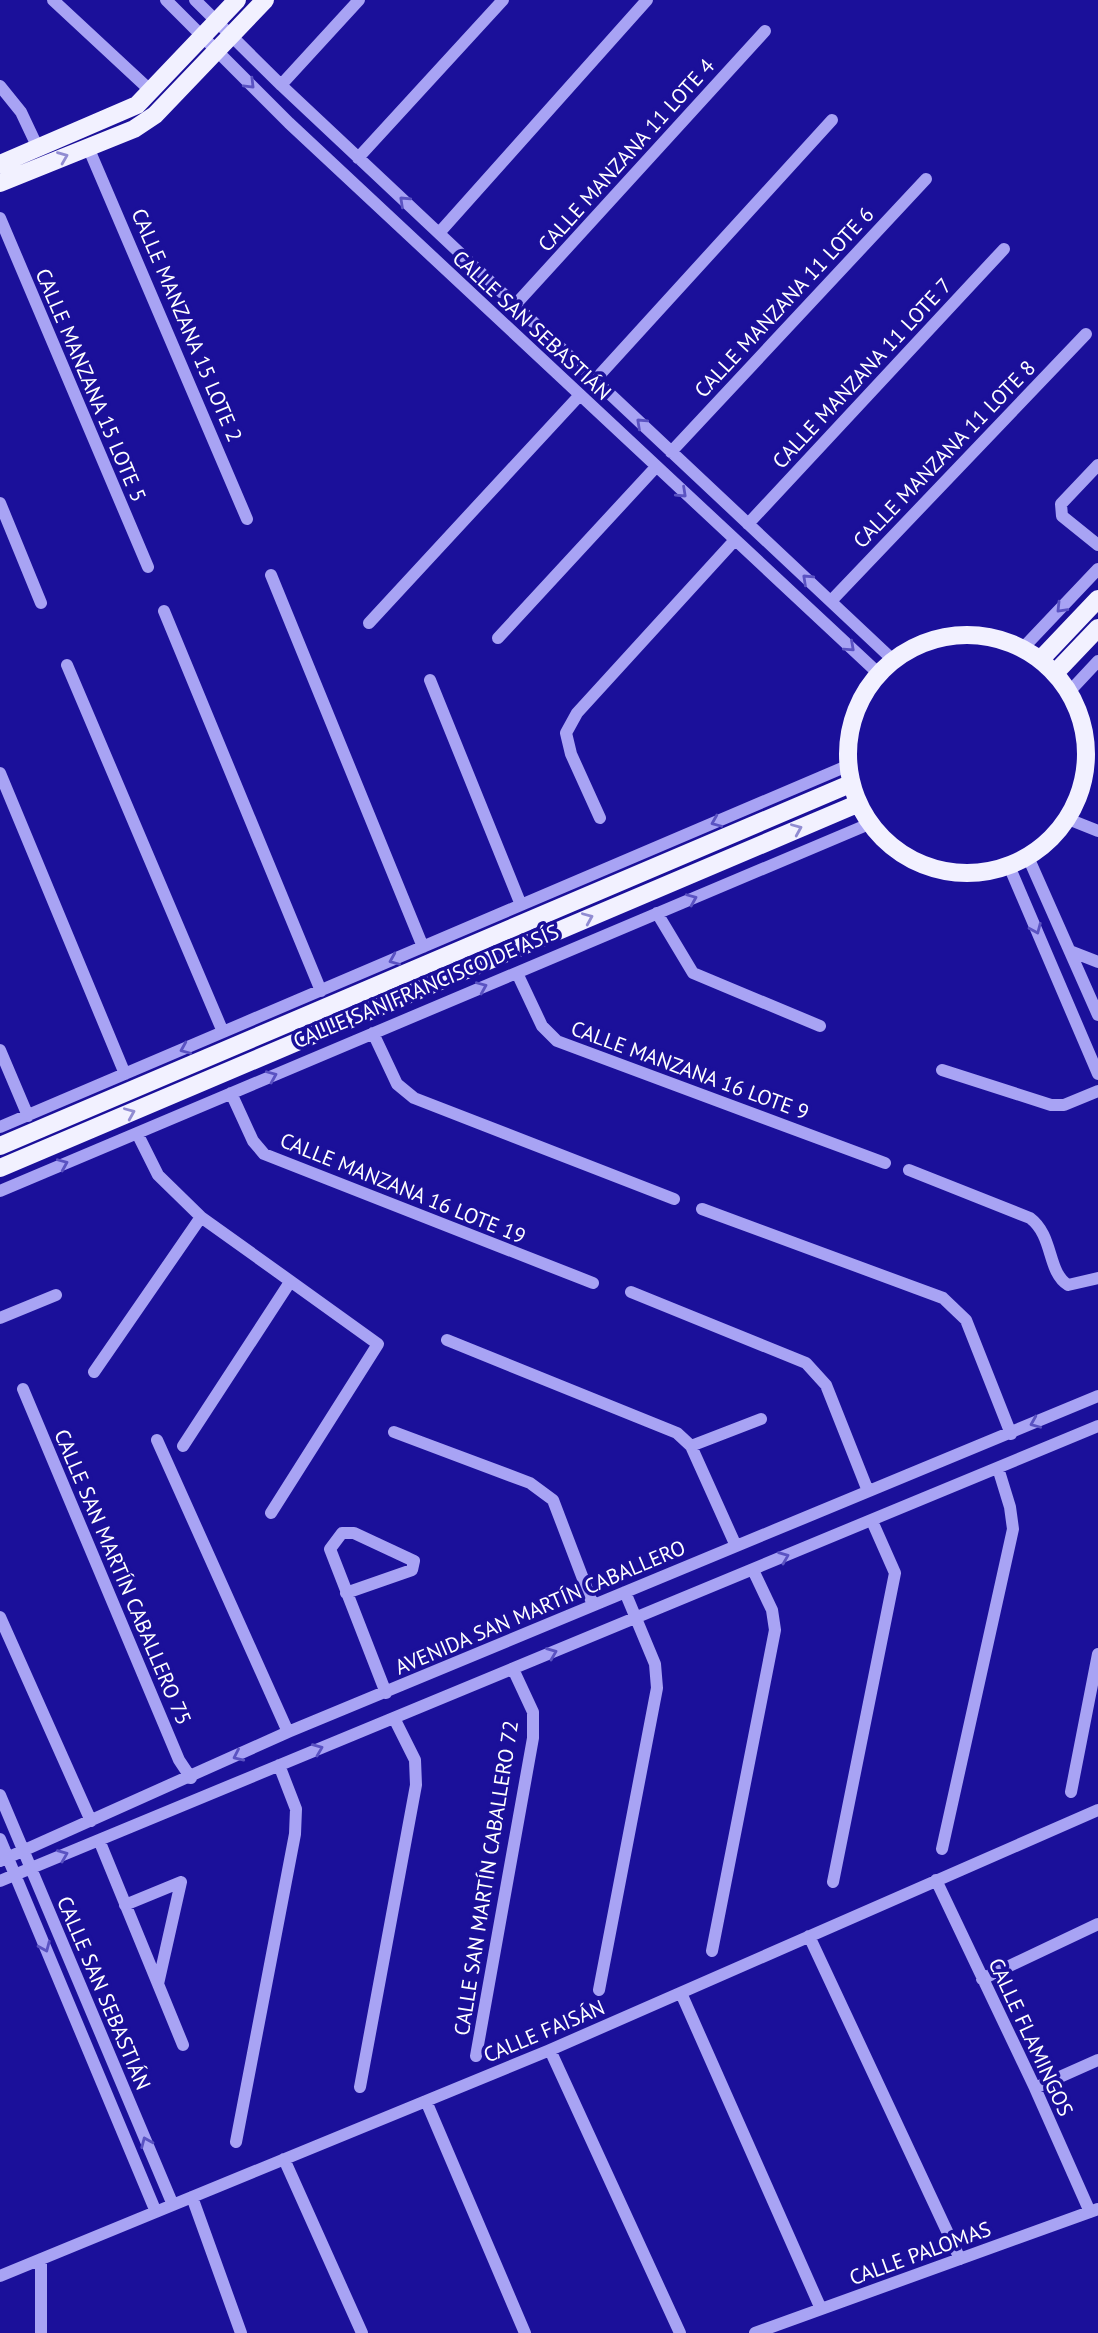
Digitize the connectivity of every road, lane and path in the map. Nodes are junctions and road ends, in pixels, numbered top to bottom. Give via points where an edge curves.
1 (53, 0) edge
2 (166, 0) edge
3 (195, 0) edge
4 (237, 0) edge
5 (265, 0) edge
6 (359, 0) edge
7 (503, 0) edge
8 (647, 0) edge
9 (216, 21) junction
10 (765, 31) dead end
11 (202, 36) junction
12 (232, 36) junction
13 (218, 52) junction
14 (281, 85) junction
15 (0, 86) edge
16 (152, 92) junction
17 (832, 120) dead end
18 (88, 147) junction
19 (38, 148) junction
20 (358, 158) junction
21 (0, 164) edge
22 (926, 179) dead end
23 (0, 183) edge
24 (0, 218) edge
25 (439, 233) junction
26 (1004, 249) dead end
27 (515, 306) junction
28 (1086, 334) dead end
29 (595, 380) junction
30 (579, 396) junction
31 (671, 452) junction
32 (1098, 465) edge
33 (655, 468) junction
34 (0, 503) edge
35 (247, 519) dead end
36 (748, 524) junction
37 (734, 541) junction
38 (1098, 545) edge
39 (148, 567) dead end
40 (1098, 569) edge
41 (271, 575) dead end
42 (1098, 599) edge
43 (831, 601) junction
44 (41, 603) dead end
45 (164, 611) dead end
46 (369, 623) dead end
47 (1098, 628) edge
48 (498, 638) dead end
49 (1024, 648) junction
50 (892, 659) junction
51 (1041, 659) junction
52 (1098, 661) edge
53 (67, 665) dead end
54 (1056, 672) junction
55 (878, 673) junction
56 (430, 680) dead end
57 (1070, 691) junction
58 (0, 773) edge
59 (848, 775) junction
60 (857, 804) junction
61 (600, 818) dead end
62 (1068, 819) junction
63 (869, 824) junction
64 (1098, 831) edge
65 (1028, 857) junction
66 (1009, 866) junction
67 (522, 905) junction
68 (657, 914) junction
69 (423, 947) junction
70 (1070, 951) junction
71 (1098, 962) edge
72 (517, 972) junction
73 (321, 991) junction
74 (1098, 1015) edge
75 (820, 1026) dead end
76 (223, 1032) junction
77 (373, 1033) junction
78 (0, 1050) edge
79 (942, 1070) dead end
80 (125, 1074) junction
81 (1098, 1074) edge
82 (1098, 1091) edge
83 (231, 1093) junction
84 (27, 1116) junction
85 (0, 1127) edge
86 (137, 1133) junction
87 (0, 1146) edge
88 (885, 1163) dead end
89 (0, 1168) edge
90 (909, 1170) dead end
91 (0, 1191) edge
92 (674, 1199) dead end
93 (702, 1209) dead end
94 (201, 1217) junction
95 (1098, 1278) edge
96 (290, 1282) junction
97 (593, 1283) dead end
98 (631, 1292) dead end
99 (56, 1295) dead end
100 (0, 1318) edge
101 (447, 1340) dead end
102 (94, 1372) dead end
103 (23, 1389) dead end
104 (1098, 1396) edge
105 (761, 1419) dead end
106 (1098, 1426) edge
107 (394, 1432) dead end
108 (1010, 1434) junction
109 (157, 1440) dead end
110 (183, 1446) dead end
111 (691, 1446) junction
112 (998, 1468) junction
113 (868, 1491) junction
114 (271, 1513) dead end
115 (872, 1521) junction
116 (736, 1546) junction
117 (753, 1570) junction
118 (625, 1592) junction
119 (346, 1593) junction
120 (593, 1605) junction
121 (0, 1617) edge
122 (637, 1618) junction
123 (1098, 1654) edge
124 (513, 1669) junction
125 (386, 1693) junction
126 (394, 1718) junction
127 (288, 1732) junction
128 (279, 1765) junction
129 (191, 1778) junction
130 (1070, 1792) dead end
131 (0, 1796) edge
132 (1098, 1810) edge
133 (91, 1821) junction
134 (0, 1839) edge
135 (99, 1840) junction
136 (942, 1849) dead end
137 (24, 1851) junction
138 (4, 1859) edge
139 (31, 1868) junction
140 (15, 1875) junction
141 (936, 1880) junction
142 (0, 1881) edge
143 (834, 1882) dead end
144 (125, 1905) junction
145 (1098, 1924) edge
146 (809, 1936) junction
147 (712, 1951) dead end
148 (982, 1979) junction
149 (158, 1984) junction
150 (599, 1990) dead end
151 (681, 1993) junction
152 (183, 2045) dead end
153 (550, 2050) junction
154 (476, 2056) dead end
155 (1098, 2060) edge
156 (360, 2087) dead end
157 (1035, 2088) junction
158 (426, 2101) junction
159 (236, 2142) dead end
160 (284, 2160) junction
161 (192, 2197) junction
162 (173, 2205) junction
163 (1094, 2211) edge
164 (156, 2212) junction
165 (41, 2259) junction
166 (960, 2259) junction
167 (0, 2276) edge
168 (821, 2309) junction
169 (41, 2333) edge
170 (241, 2333) edge
171 (362, 2333) edge
172 (525, 2333) edge
173 (680, 2333) edge
174 (755, 2333) edge

1 - 16 street
2 - 11 street, CALLE SAN SEBASTIÁN
3 - 9 street, CALLE SAN SEBASTIÁN
4 - 9 main road
5 - 12 main road
6 - 14 street
7 - 20 street
8 - 25 street
9 - 11 main road
9 - 12 street, CALLE SAN SEBASTIÁN
10 - 27 street, CALLE MANZANA 11 LOTE 4
11 - 13 street, CALLE SAN SEBASTIÁN
11 - 16 main road
12 - 13 main road
12 - 14 street, CALLE SAN SEBASTIÁN
13 - 18 main road via 155,115 134,129
13 -> 30 street, CALLE SAN SEBASTIÁN
14 - 20 street, CALLE SAN SEBASTIÁN
15 - 19 street via 21,112
16 - 19 main road via 121,115
17 - 29 street
23 -> 18 main road
18 - 35 street, CALLE MANZANA 15 LOTE 2
19 - 21 main road
25 -> 20 street, CALLE SAN SEBASTIÁN
22 - 31 street, CALLE MANZANA 11 LOTE 6
24 - 39 street, CALLE MANZANA 15 LOTE 5
25 - 27 street, CALLE SAN SEBASTIÁN
26 - 36 street, CALLE MANZANA 11 LOTE 7
27 - 29 street, CALLE SAN SEBASTIÁN
28 - 43 street, CALLE MANZANA 11 LOTE 8
31 -> 29 street, CALLE SAN SEBASTIÁN
30 - 33 street, CALLE SAN SEBASTIÁN
30 - 46 street
31 - 36 street, CALLE SAN SEBASTIÁN
32 - 38 street via 1061,504 1060,511
33 -> 37 street, CALLE SAN SEBASTIÁN
33 - 48 street
34 - 44 street
43 -> 36 street, CALLE SAN SEBASTIÁN
37 -> 55 street, CALLE SAN SEBASTIÁN
37 - 61 street via 577,713 566,733
40 -> 49 street
41 - 69 street
42 - 51 main road
43 - 50 street, CALLE SAN SEBASTIÁN
45 - 73 street
47 - 54 main road
49 - 50 main road via 979,634 933,638
49 - 51 main road
50 - 55 main road
51 - 54 main road
52 - 57 street
53 - 76 street
54 - 57 main road
55 - 59 main road via 852,716
56 - 67 street
57 - 62 main road via 1087,731 1086,777
58 - 80 street
59 - 60 main road
59 -> 67 street, CALLE SAN FRANCISCO DE ASÍS
59 - 87 main road, CALLE SAN FRANCISCO DE ASÍS
60 - 63 main road
89 -> 60 main road, CALLE SAN FRANCISCO DE ASÍS
62 - 64 street
62 - 65 main road via 1051,840
63 - 66 main road via 896,851 931,868 970,874
68 -> 63 street, CALLE SAN FRANCISCO DE ASÍS
65 - 66 main road
65 - 70 street
66 -> 81 street
67 - 69 street, CALLE SAN FRANCISCO DE ASÍS
68 - 72 street, CALLE SAN FRANCISCO DE ASÍS
68 - 75 street via 693,973
69 -> 73 street, CALLE SAN FRANCISCO DE ASÍS
70 - 71 street
70 - 74 street
77 -> 72 street, CALLE SAN FRANCISCO DE ASÍS
72 - 88 street, CALLE MANZANA 16 LOTE 9 via 542,1026 557,1041
73 - 76 street, CALLE SAN FRANCISCO DE ASÍS
76 -> 80 street, CALLE SAN FRANCISCO DE ASÍS
83 -> 77 street, CALLE SAN FRANCISCO DE ASÍS
77 - 92 street via 397,1084 414,1098
78 - 84 street
79 - 82 street via 1051,1105
80 - 84 street, CALLE SAN FRANCISCO DE ASÍS
83 - 86 street, CALLE SAN FRANCISCO DE ASÍS
83 - 97 street, CALLE MANZANA 16 LOTE 19 via 264,1154
84 - 85 street, CALLE SAN FRANCISCO DE ASÍS
91 -> 86 street, CALLE SAN FRANCISCO DE ASÍS
86 - 94 street via 158,1175
90 - 95 street via 1030,1218 1046,1235 1058,1272 1068,1285
93 - 108 street via 943,1298 966,1320
94 - 96 street
94 - 102 street
96 - 110 street
96 - 114 street via 378,1344
98 - 113 street via 806,1363 826,1385
99 - 100 street
101 - 111 street via 677,1433
103 - 129 street, CALLE SAN MARTÍN CABALLERO 75 via 179,1760
104 -> 108 street, AVENIDA SAN MARTÍN CABALLERO
105 - 111 street
106 - 112 street
107 - 120 street via 542,1490 553,1500
108 - 113 street, AVENIDA SAN MARTÍN CABALLERO
109 - 127 street
111 - 116 street
112 - 115 street
112 - 136 street via 1013,1529
113 - 116 street, AVENIDA SAN MARTÍN CABALLERO
117 -> 115 street
115 - 143 street via 895,1573
116 - 118 street, AVENIDA SAN MARTÍN CABALLERO
117 - 122 street
117 - 147 street via 772,1610 775,1630
118 - 120 street, AVENIDA SAN MARTÍN CABALLERO
118 - 122 street
119 - 119 street via 330,1549 342,1532 354,1533 414,1561 412,1570
119 - 125 street
120 - 125 street, AVENIDA SAN MARTÍN CABALLERO
121 - 133 street
124 -> 122 street
122 - 150 street via 656,1664 657,1688
123 - 130 street
124 - 126 street
124 - 154 street, CALLE SAN MARTÍN CABALLERO 72 via 533,1712 533,1738
125 - 127 street, AVENIDA SAN MARTÍN CABALLERO
128 -> 126 street
126 - 156 street via 415,1760 416,1785
127 -> 129 street, AVENIDA SAN MARTÍN CABALLERO
128 - 135 street
128 - 159 street via 296,1809 295,1834
129 - 133 street, AVENIDA SAN MARTÍN CABALLERO
131 - 137 street, CALLE SAN SEBASTIÁN
132 - 141 street, CALLE FAISÁN
133 - 137 street, AVENIDA SAN MARTÍN CABALLERO
134 - 138 street, CALLE SAN SEBASTIÁN
139 -> 135 street
135 - 144 street
137 - 138 street, AVENIDA SAN MARTÍN CABALLERO
137 - 139 street, CALLE SAN SEBASTIÁN
138 - 140 street, CALLE SAN SEBASTIÁN
139 - 140 street
162 -> 139 street, CALLE SAN SEBASTIÁN
140 - 142 street
140 -> 164 street, CALLE SAN SEBASTIÁN
141 - 146 street, CALLE FAISÁN
141 - 148 street, CALLE FLAMINGOS
144 - 149 street
144 - 149 street via 181,1882
145 - 148 street
146 - 151 street, CALLE FAISÁN
146 - 166 street
148 - 157 street, CALLE FLAMINGOS
149 - 152 street
151 - 153 street, CALLE FAISÁN
151 - 168 street
153 - 158 street, CALLE FAISÁN
153 - 173 street
155 - 157 street
157 - 163 street, CALLE FLAMINGOS
158 - 160 street, CALLE FAISÁN
158 - 172 street
160 - 161 street, CALLE FAISÁN
160 - 171 street
161 - 162 street, CALLE FAISÁN
161 - 170 street
162 - 164 street, CALLE FAISÁN
163 - 166 street, CALLE PALOMAS
164 - 165 street, CALLE FAISÁN
165 - 167 street, CALLE FAISÁN
165 - 169 street
166 - 168 street, CALLE PALOMAS
168 - 174 street, CALLE PALOMAS

